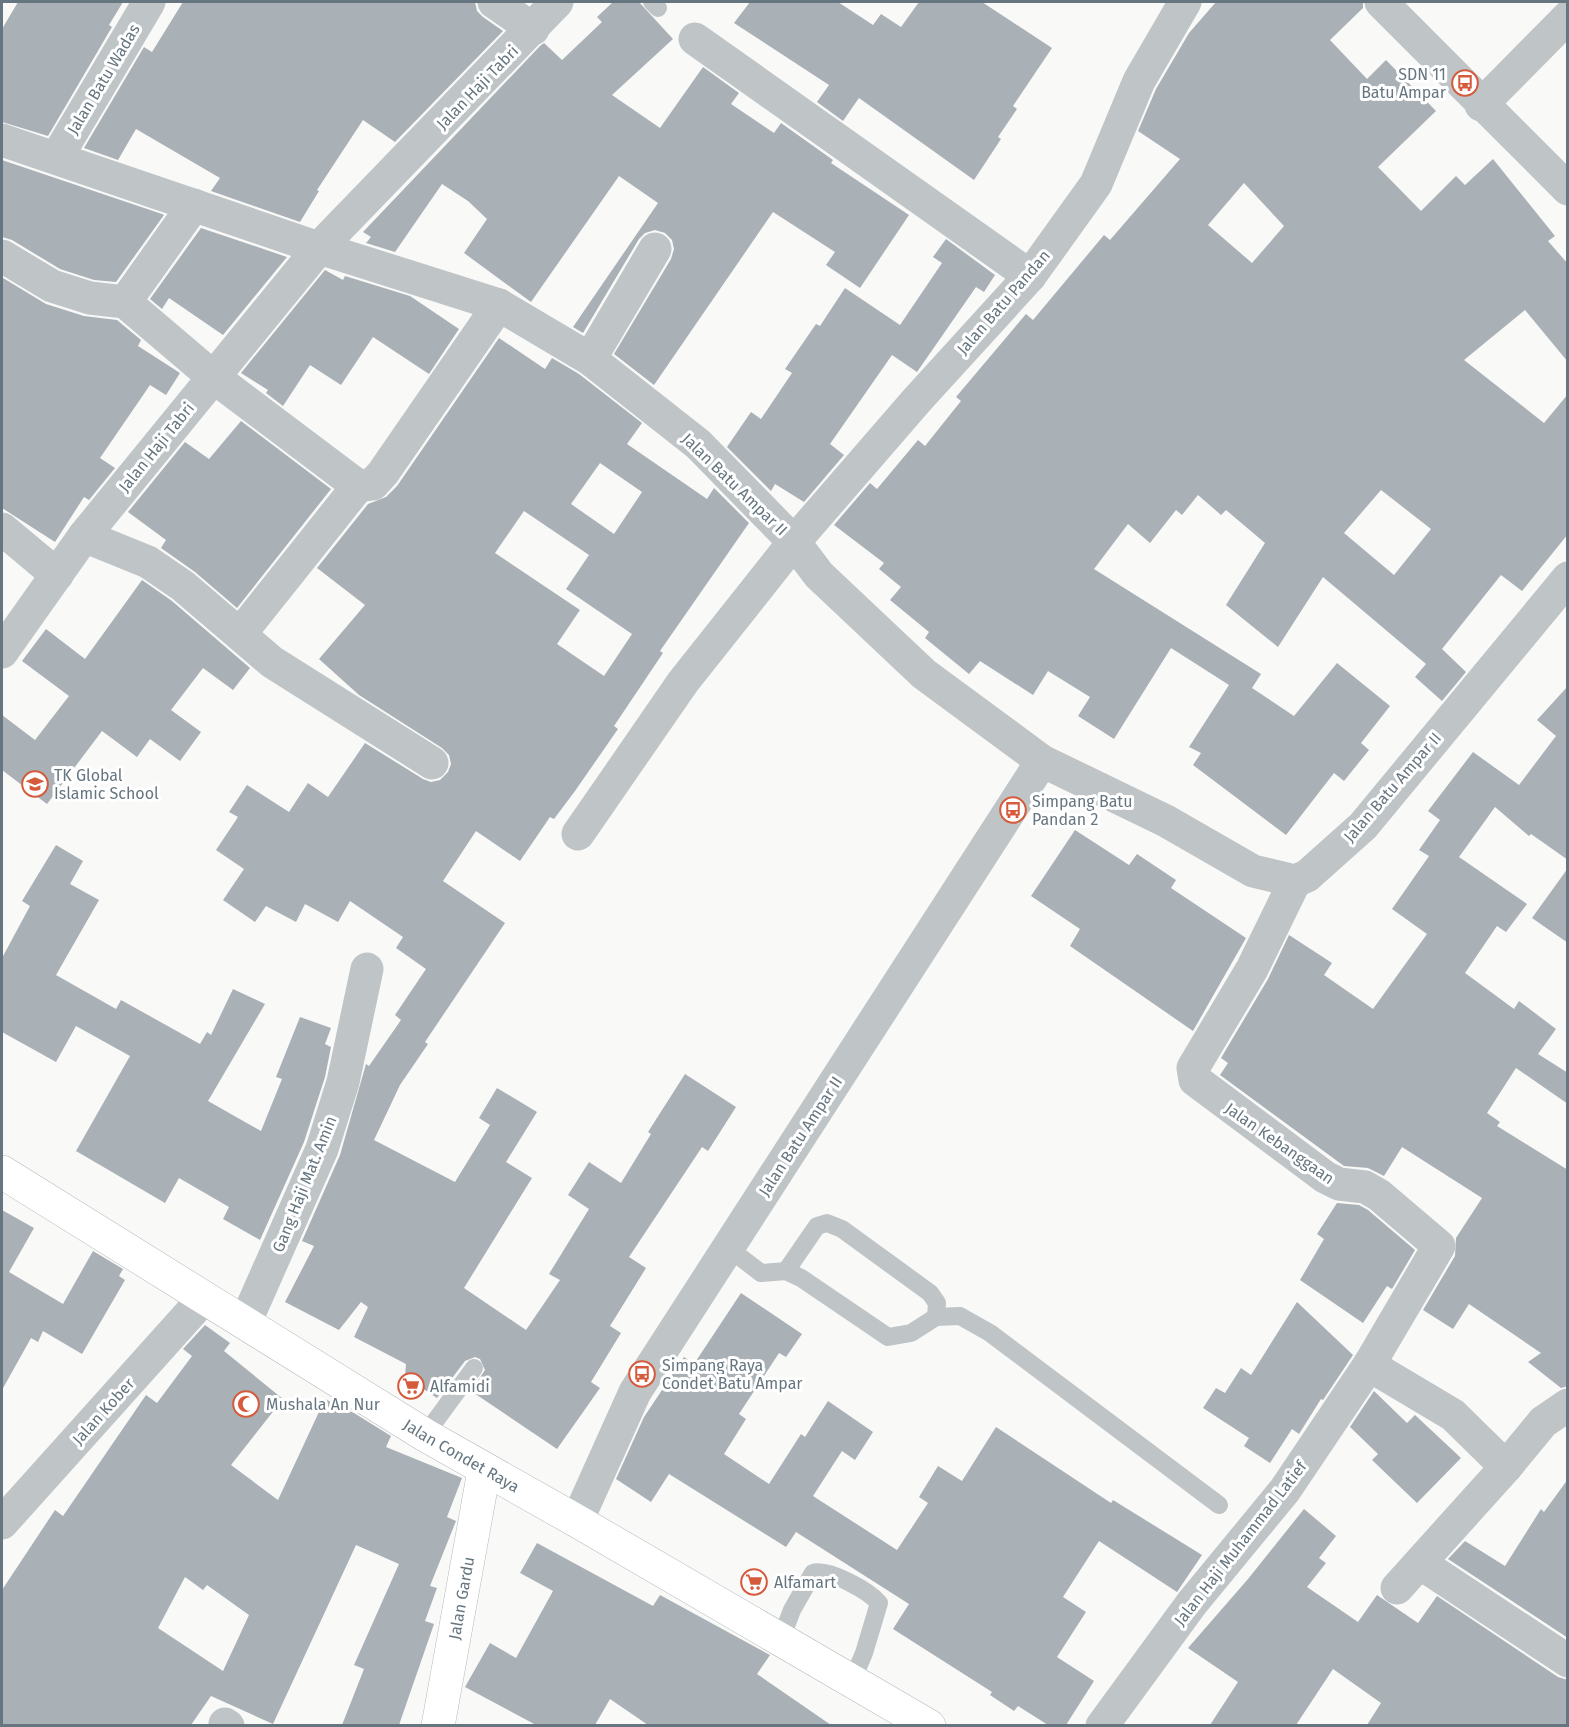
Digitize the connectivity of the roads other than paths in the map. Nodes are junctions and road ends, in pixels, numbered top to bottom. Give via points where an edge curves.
1 (149, 2) edge
2 (494, 2) edge
3 (557, 2) edge
4 (1185, 2) edge
5 (1381, 2) edge
6 (1568, 17) edge
7 (535, 28) junction
8 (695, 39) dead end
9 (1481, 105) junction
10 (2, 140) edge
11 (57, 157) junction
12 (1568, 189) edge
13 (194, 205) junction
14 (319, 248) junction
15 (655, 249) dead end
16 (2, 256) edge
17 (1030, 276) junction
18 (125, 302) junction
19 (499, 305) junction
20 (590, 359) junction
21 (212, 376) junction
22 (358, 486) junction
23 (2, 529) edge
24 (84, 536) junction
25 (794, 542) junction
26 (57, 575) junction
27 (1568, 578) edge
28 (240, 634) junction
29 (2, 652) edge
30 (1042, 762) junction
31 (432, 763) dead end
32 (578, 834) dead end
33 (1295, 881) junction
34 (367, 969) dead end
35 (2, 1172) edge
36 (727, 1247) junction
37 (786, 1271) junction
38 (204, 1298) junction
39 (936, 1317) junction
40 (245, 1323) junction
41 (1369, 1365) junction
42 (474, 1368) dead end
43 (1568, 1405) edge
44 (425, 1435) junction
45 (1506, 1467) junction
46 (484, 1471) junction
47 (1219, 1505) dead end
48 (577, 1521) junction
49 (2, 1522) edge
50 (1420, 1563) junction
51 (1397, 1588) dead end
52 (781, 1639) junction
53 (1568, 1660) edge
54 (852, 1681) junction
55 (438, 1725) edge
56 (929, 1725) edge
57 (1102, 1725) edge

1 - 11 street, Jalan Batu Wadas
2 - 7 street
3 - 7 street, Jalan Haji Tabri
4 - 17 street, Jalan Batu Pandan via 1139,81 1096,184
5 - 9 street
6 - 9 street
7 - 14 street, Jalan Haji Tabri
8 - 17 street
9 - 12 street
10 - 11 street
11 - 13 street
13 - 14 street
13 - 18 street
14 - 19 street, Jalan Batu Ampar II
14 - 21 street, Jalan Haji Tabri
15 - 20 street
16 - 18 street via 52,285 90,298
17 - 25 street, Jalan Batu Pandan
18 - 21 street
19 - 20 street, Jalan Batu Ampar II
19 - 22 street via 383,473 372,484
20 - 25 street, Jalan Batu Ampar II via 698,444
21 - 22 street
21 - 24 street, Jalan Haji Tabri
22 - 28 street
23 - 26 street
24 - 26 street, Jalan Haji Tabri
24 - 28 street via 148,562
25 - 30 street, Jalan Batu Ampar II via 819,575 924,674
25 - 32 street, Jalan Batu Pandan via 683,682
26 - 29 street, Jalan Haji Tabri
27 - 33 street, Jalan Batu Ampar II via 1363,826 1307,876
28 - 31 street via 272,662
30 - 33 street, Jalan Batu Ampar II via 1166,821 1253,871
30 - 36 street, Jalan Batu Ampar II
33 - 41 street, Jalan Kebanggaan via 1252,969 1194,1071 1195,1080 1325,1177 1345,1186 1365,1187 1379,1195 1439,1246
34 - 40 street, Gang Haji Mat. Amin via 343,1082 322,1149
35 - 38 street, Jalan Condet Raya
36 - 37 lane via 761,1273
36 - 48 street, Jalan Batu Ampar II via 635,1392
37 - 39 lane via 888,1337 911,1333
37 - 39 lane via 818,1226 827,1223 842,1229 930,1293 937,1303
38 - 40 street, Jalan Condet Raya
38 - 49 street, Jalan Kober
39 - 47 lane via 960,1316 990,1333
40 - 44 street, Jalan Condet Raya
41 - 45 street via 1453,1415
41 - 57 street, Jalan Haji Muhammad Latief via 1285,1490 1192,1603
42 - 44 lane
43 - 45 street via 1543,1422
44 - 46 street, Jalan Condet Raya
45 - 50 street
46 - 48 street, Jalan Condet Raya
46 - 55 street, Jalan Gardu
48 - 52 street, Jalan Condet Raya
50 - 51 street
50 - 53 street
52 - 54 street, Jalan Condet Raya
52 - 54 lane via 813,1573 821,1570 842,1578 879,1603
54 - 56 street, Jalan Condet Raya

